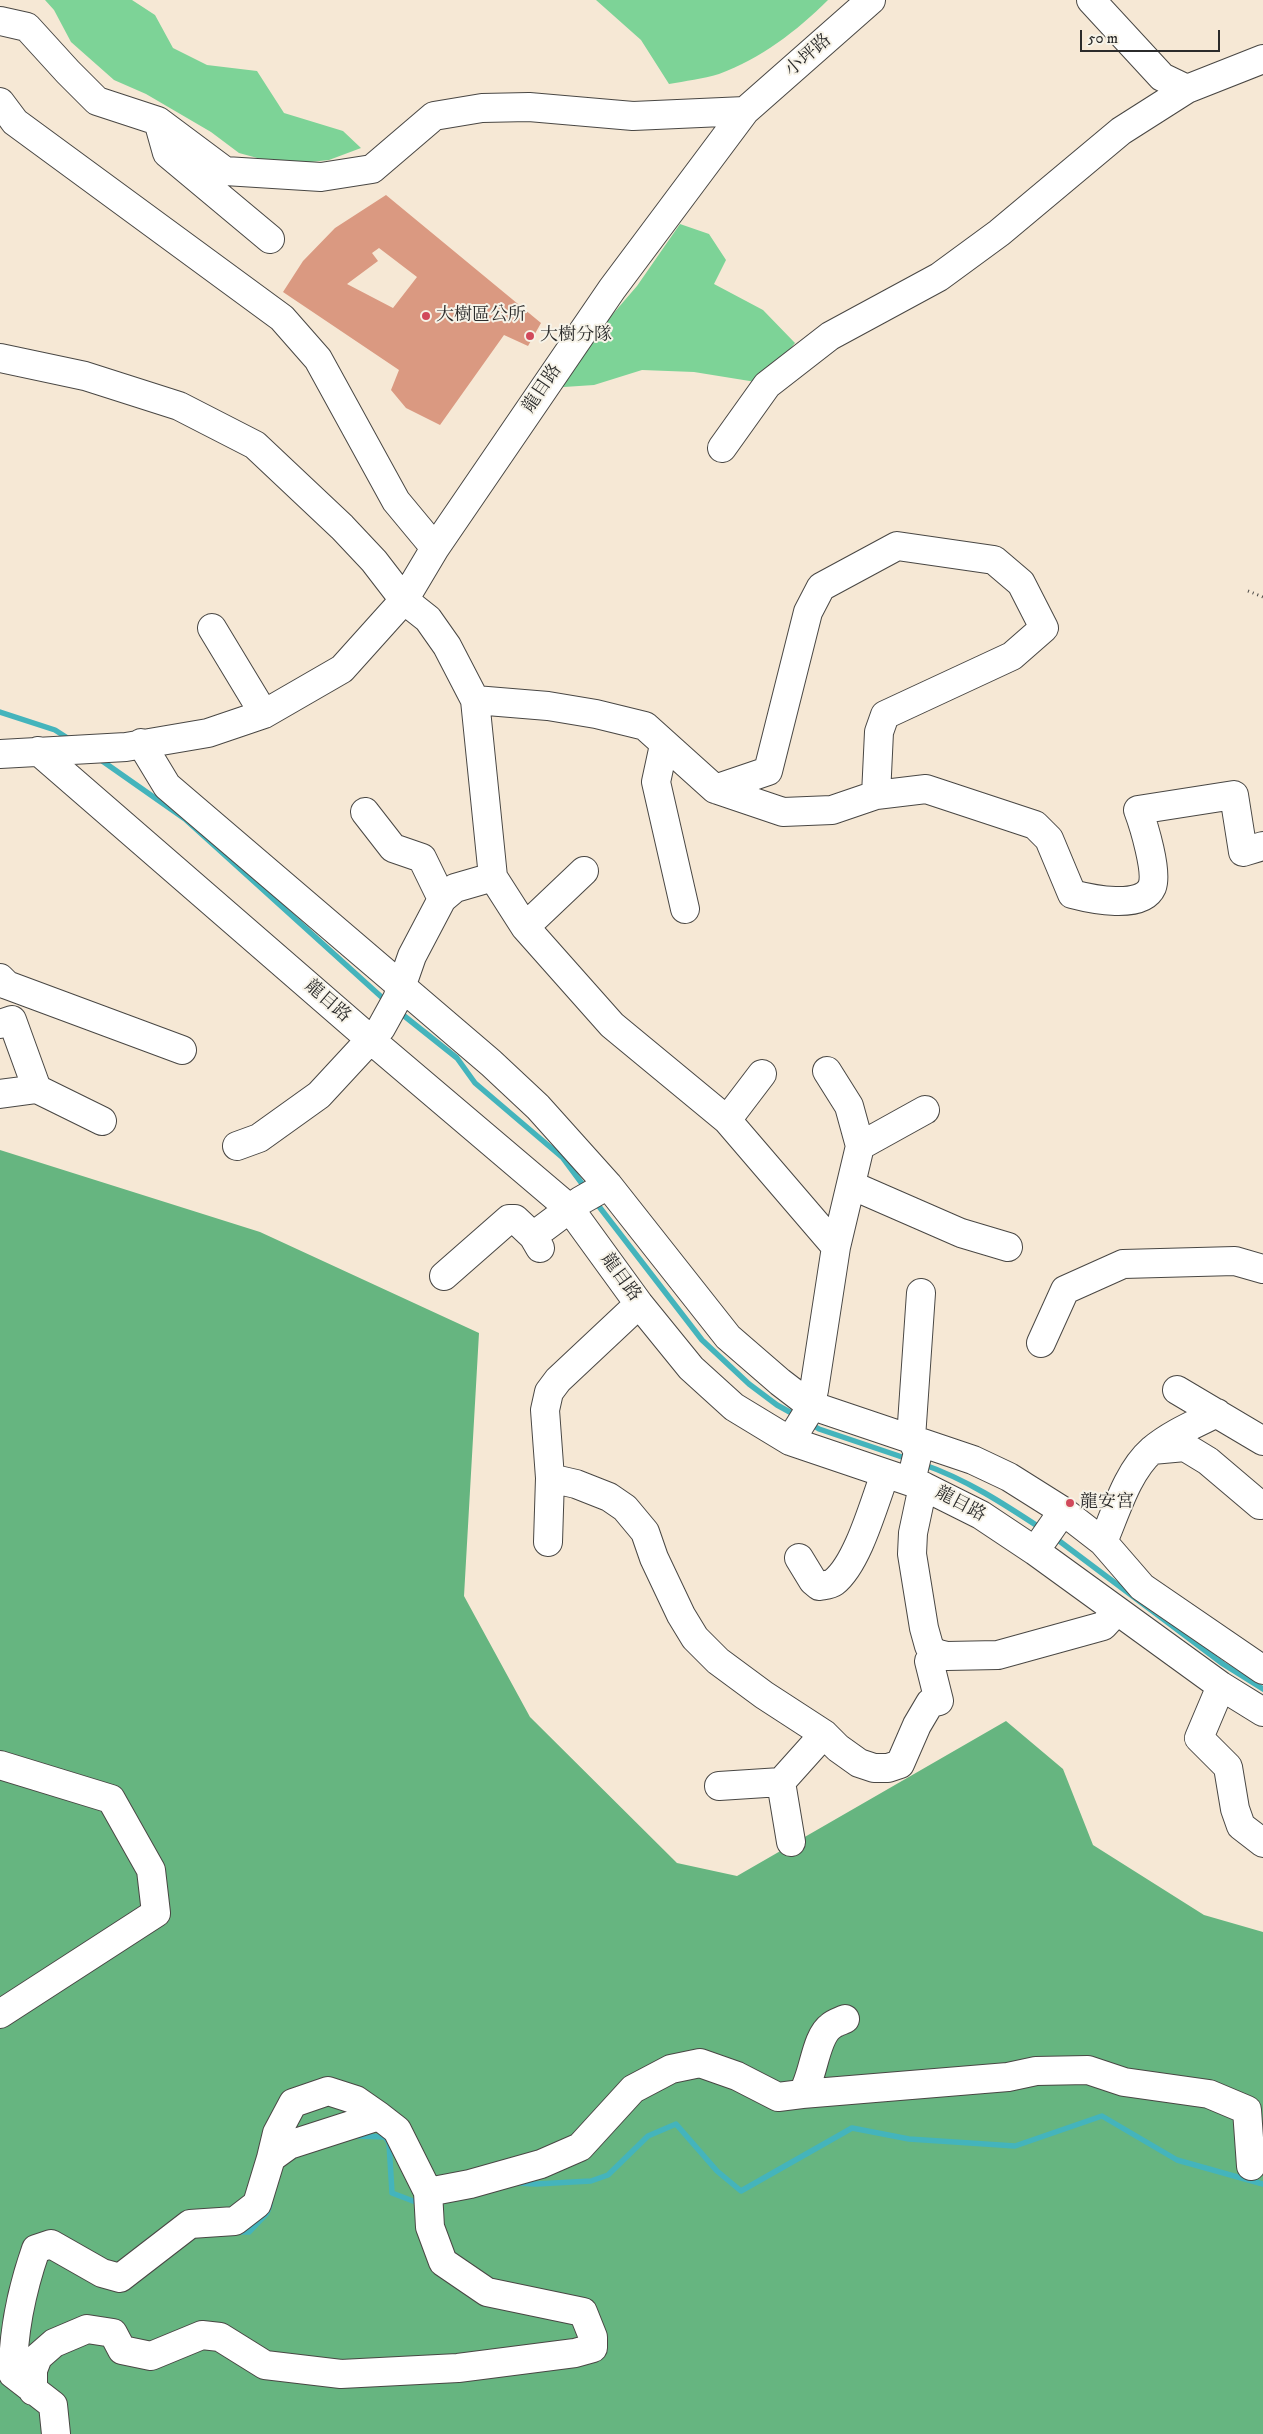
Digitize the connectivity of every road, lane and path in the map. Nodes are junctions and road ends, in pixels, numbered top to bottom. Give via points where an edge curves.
1 (871, 0) edge
2 (1091, 0) edge
3 (0, 21) edge
4 (1263, 59) edge
5 (1187, 89) junction
6 (0, 102) edge
7 (745, 111) junction
8 (158, 121) junction
9 (270, 239) dead end
10 (0, 358) edge
11 (722, 448) dead end
12 (435, 548) junction
13 (1248, 591) dead end
14 (1263, 597) edge
15 (404, 600) junction
16 (212, 628) dead end
17 (475, 700) junction
18 (264, 714) junction
19 (133, 745) junction
20 (664, 745) junction
21 (38, 751) junction
22 (0, 754) edge
23 (715, 789) junction
24 (876, 795) junction
25 (365, 812) dead end
26 (1263, 846) edge
27 (584, 870) dead end
28 (493, 877) junction
29 (442, 899) junction
30 (685, 909) dead end
31 (525, 927) junction
32 (0, 978) edge
33 (399, 993) junction
34 (0, 1024) edge
35 (376, 1034) junction
36 (182, 1050) dead end
37 (827, 1071) dead end
38 (762, 1074) dead end
39 (37, 1089) junction
40 (0, 1094) edge
41 (925, 1110) dead end
42 (727, 1120) junction
43 (102, 1121) dead end
44 (237, 1146) dead end
45 (860, 1146) junction
46 (851, 1185) junction
47 (606, 1187) junction
48 (575, 1205) junction
49 (836, 1247) junction
50 (1008, 1247) dead end
51 (1263, 1269) edge
52 (444, 1276) dead end
53 (921, 1293) dead end
54 (640, 1304) junction
55 (1041, 1343) dead end
56 (1177, 1390) dead end
57 (1217, 1413) junction
58 (800, 1422) junction
59 (1263, 1441) edge
60 (1152, 1450) junction
61 (915, 1466) junction
62 (885, 1474) junction
63 (550, 1478) junction
64 (1260, 1505) dead end
65 (1061, 1515) junction
66 (548, 1542) dead end
67 (1102, 1542) junction
68 (1038, 1548) junction
69 (799, 1558) dead end
70 (1116, 1612) junction
71 (935, 1653) junction
72 (1263, 1670) edge
73 (1222, 1686) junction
74 (1263, 1712) edge
75 (824, 1734) junction
76 (0, 1765) edge
77 (781, 1782) junction
78 (718, 1786) dead end
79 (792, 1842) dead end
80 (1263, 1843) edge
81 (0, 2014) edge
82 (845, 2020) dead end
83 (802, 2094) junction
84 (379, 2116) junction
85 (271, 2158) junction
86 (1251, 2166) dead end
87 (428, 2192) junction
88 (33, 2391) junction
89 (56, 2434) edge

1 - 7 street, 小坪路
2 - 5 street via 1162,77
3 - 8 street via 28,28 97,101
4 - 5 street
5 - 11 street via 1121,131 999,233 940,277 830,336 809,352 767,385
6 - 12 street via 15,122 282,318 318,359 396,501
7 - 8 street via 633,116 529,107 482,108 434,116 372,169 321,178 225,171
7 - 12 street, 龍目路 via 612,289
8 - 9 street via 166,153
10 - 15 street via 85,376 179,406 255,445 342,527
12 - 15 street, 龍目路
13 - 14 path
15 - 17 street via 428,619 447,646
15 - 18 street, 龍目路 via 342,669
16 - 18 street
17 - 20 street via 548,706 604,716 645,726
17 - 28 street
18 - 19 street, 龍目路 via 208,734
19 - 21 street
19 - 33 street, 龍目路 via 167,786
20 - 23 street
20 - 30 street via 656,782
21 - 22 street
21 - 35 street, 龍目路
23 - 24 street via 783,812 832,810
23 - 24 street via 768,771 808,612 821,587 897,546 994,560 1021,583 1044,628 1012,656 885,715 879,732
24 - 26 street via 926,789 1035,825 1049,839 1072,894 1095,900 1134,900 1145,896 1153,885 1149,842 1138,810 1234,794 1242,852
25 - 29 street via 393,848 422,858
27 - 31 street
28 - 29 street via 455,888
28 - 31 street
29 - 33 street via 416,948
31 - 42 street via 612,1025
32 - 36 street via 7,986
33 - 35 street
33 - 47 street, 龍目路 via 492,1063 531,1100
34 - 39 street via 12,1020
35 - 44 street via 319,1095 259,1138
35 - 48 street, 龍目路
37 - 45 street via 849,1106
38 - 42 street
39 - 40 street
39 - 43 street
41 - 45 street
42 - 49 street
45 - 46 street
46 - 49 street
46 - 50 street via 961,1233
47 - 48 street
47 - 58 street, 龍目路
48 - 52 street via 537,1242 515,1218 509,1219
48 - 54 street, 龍目路
49 - 58 street
51 - 55 street via 1235,1261 1123,1264 1065,1290
53 - 61 street
54 - 58 street, 龍目路 via 691,1368 734,1408
54 - 63 street via 549,1392 545,1410
56 - 57 street
57 - 59 street
57 - 60 street
58 - 61 street, 龍目路
58 - 62 street, 龍目路
60 - 64 street via 1185,1448 1208,1461
60 - 67 street via 1136,1469
61 - 62 street, 龍目路
61 - 65 street, 龍目路 via 991,1469
61 - 68 street, 龍目路 via 981,1515
61 - 71 street via 912,1554 924,1628 929,1646
62 - 69 street via 855,1551 833,1583 820,1586 813,1581
63 - 66 street
63 - 75 street via 609,1497 625,1508 645,1532 654,1558 695,1638 718,1661
65 - 67 street, 龍目路
65 - 68 street
67 - 72 street, 龍目路 via 1142,1587
68 - 70 street, 龍目路
70 - 71 street via 1103,1626 998,1655 947,1656
70 - 73 street, 龍目路
71 - 75 street via 929,1661 939,1702 930,1703 900,1764 874,1768 859,1763
73 - 74 street, 龍目路
73 - 80 street via 1199,1738 1228,1767 1234,1808 1241,1826
75 - 77 street
76 - 81 street via 111,1798 151,1870 156,1914
77 - 78 street
77 - 79 street
82 - 83 street via 831,2026 823,2035 809,2083
83 - 86 street via 1008,2077 1036,2071 1088,2070 1124,2082 1209,2094 1247,2110
83 - 87 street via 778,2098 737,2076 700,2063 671,2069 633,2089 580,2147 541,2164
84 - 85 street via 289,2145
84 - 85 street via 356,2100 328,2091 294,2103 278,2133
84 - 87 street via 397,2130
85 - 88 street via 257,2204 235,2221 190,2224 120,2278 102,2272 51,2244 36,2249 24,2284 13,2348 13,2374
87 - 88 street via 430,2227 443,2262 486,2292 584,2312 593,2337 593,2348 458,2368 341,2374 265,2364 220,2337 202,2335 151,2356 122,2350 113,2333 87,2329 54,2343 38,2358 33,2370
88 - 89 street via 53,2405

